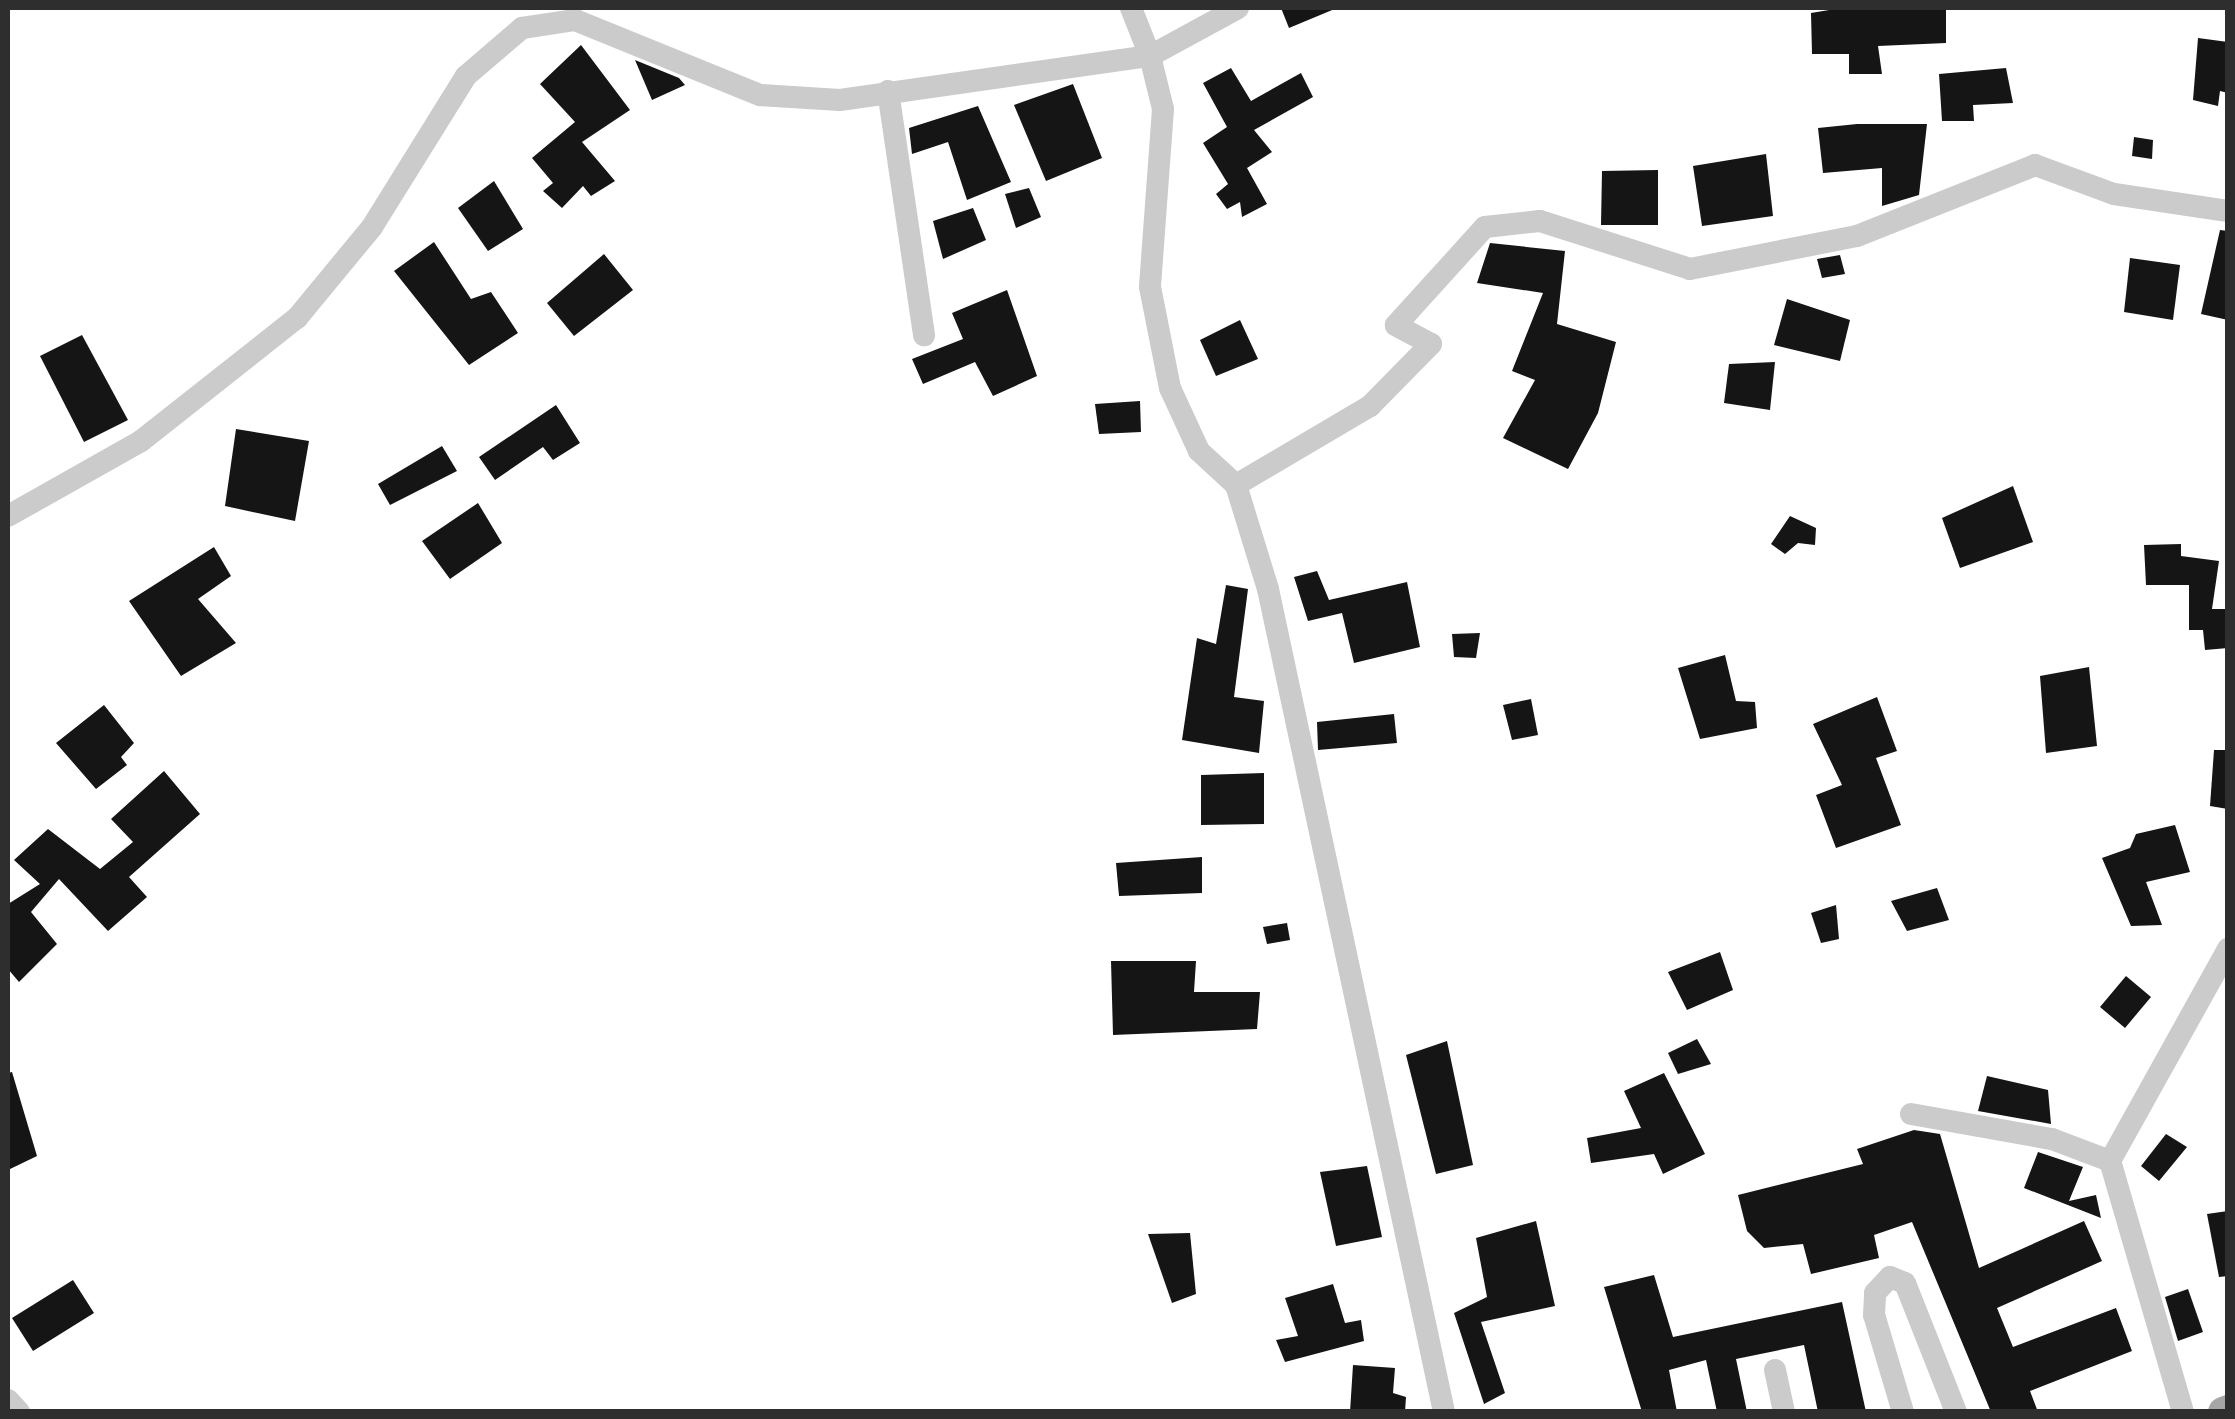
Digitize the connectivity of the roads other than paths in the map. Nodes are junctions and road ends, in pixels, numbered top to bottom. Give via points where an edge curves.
1 (1131, 8) edge
2 (1238, 8) edge
3 (1150, 56) junction
4 (888, 91) junction
5 (2228, 211) edge
6 (924, 335) dead end
7 (1236, 485) junction
8 (8, 516) edge
9 (2228, 948) edge
10 (1911, 1114) dead end
11 (2110, 1162) junction
12 (1775, 1370) dead end
13 (8, 1400) edge
14 (19, 1412) edge
15 (1444, 1412) edge
16 (1784, 1412) edge
17 (1903, 1412) edge
18 (1956, 1412) edge
19 (2183, 1412) edge

1 - 3 street
2 - 3 street
3 - 4 street
3 - 7 street via 1163,109 1150,287 1166,371 1200,451
4 - 6 street
4 - 8 street via 840,100 760,96 605,28 545,20 522,28 466,76 372,227 297,318 141,441
5 - 7 street via 2114,194 2036,166 1858,236 1690,269 1540,221 1485,227 1396,325 1431,344 1370,406
7 - 15 street via 1268,588
9 - 11 street via 2162,1082
10 - 11 street via 2052,1139
11 - 19 street
12 - 16 street
13 - 14 street
17 - 18 street via 1874,1316 1875,1293 1890,1277 1904,1282

